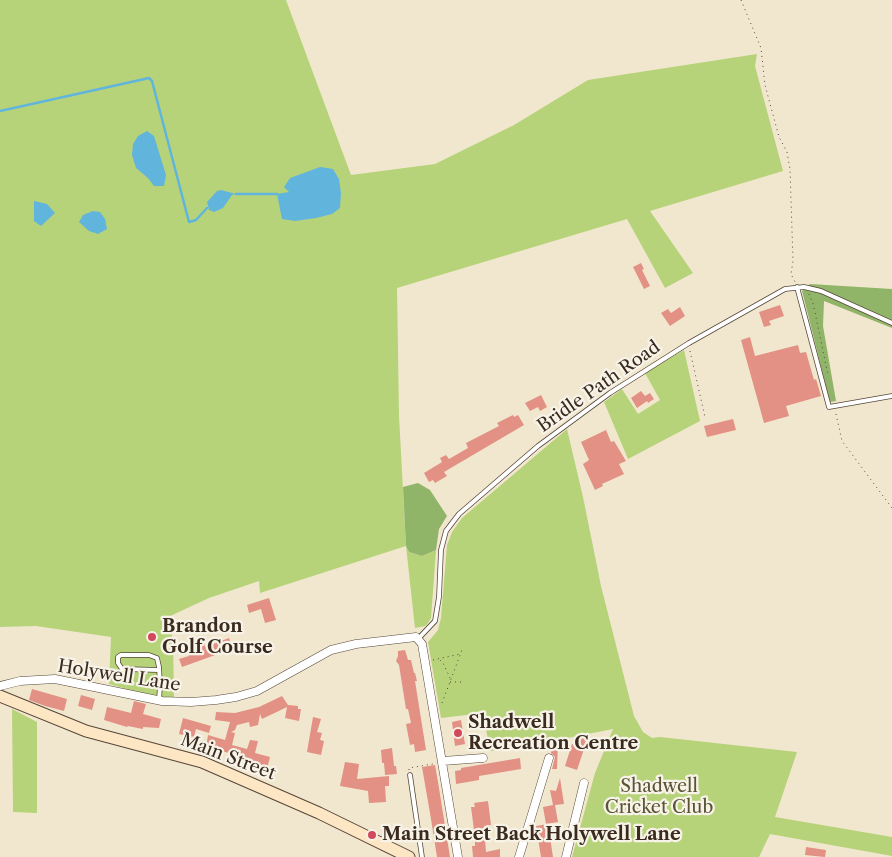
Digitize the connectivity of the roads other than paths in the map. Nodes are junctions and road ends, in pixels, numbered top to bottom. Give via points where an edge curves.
1 (797, 287) junction
2 (892, 323) edge
3 (892, 396) edge
4 (418, 639) junction
5 (159, 670) junction
6 (0, 686) edge
7 (0, 696) edge
8 (159, 701) junction
9 (483, 758) dead end
10 (549, 758) dead end
11 (443, 761) junction
12 (410, 775) road end
13 (584, 783) dead end
14 (409, 857) edge
15 (422, 857) edge
16 (458, 857) edge
17 (519, 857) edge
18 (566, 857) edge

1 - 2 lane, Bridle Path Road via 821,292
1 - 3 lane via 829,407
1 - 4 lane, Bridle Path Road via 772,295 689,343 588,409 538,446 458,514 446,531 441,550 435,621
4 - 8 street, Holywell Lane via 412,637 331,650 257,691 236,697 191,702
4 - 11 street via 426,662
5 - 5 lane via 158,658 154,656 118,657 122,668
5 - 8 lane
6 - 8 street, Holywell Lane via 20,681 56,680
7 - 14 street, Main Street via 86,731 202,762
9 - 11 street
10 - 17 street
11 - 16 street
12 - 15 lane
13 - 18 street

